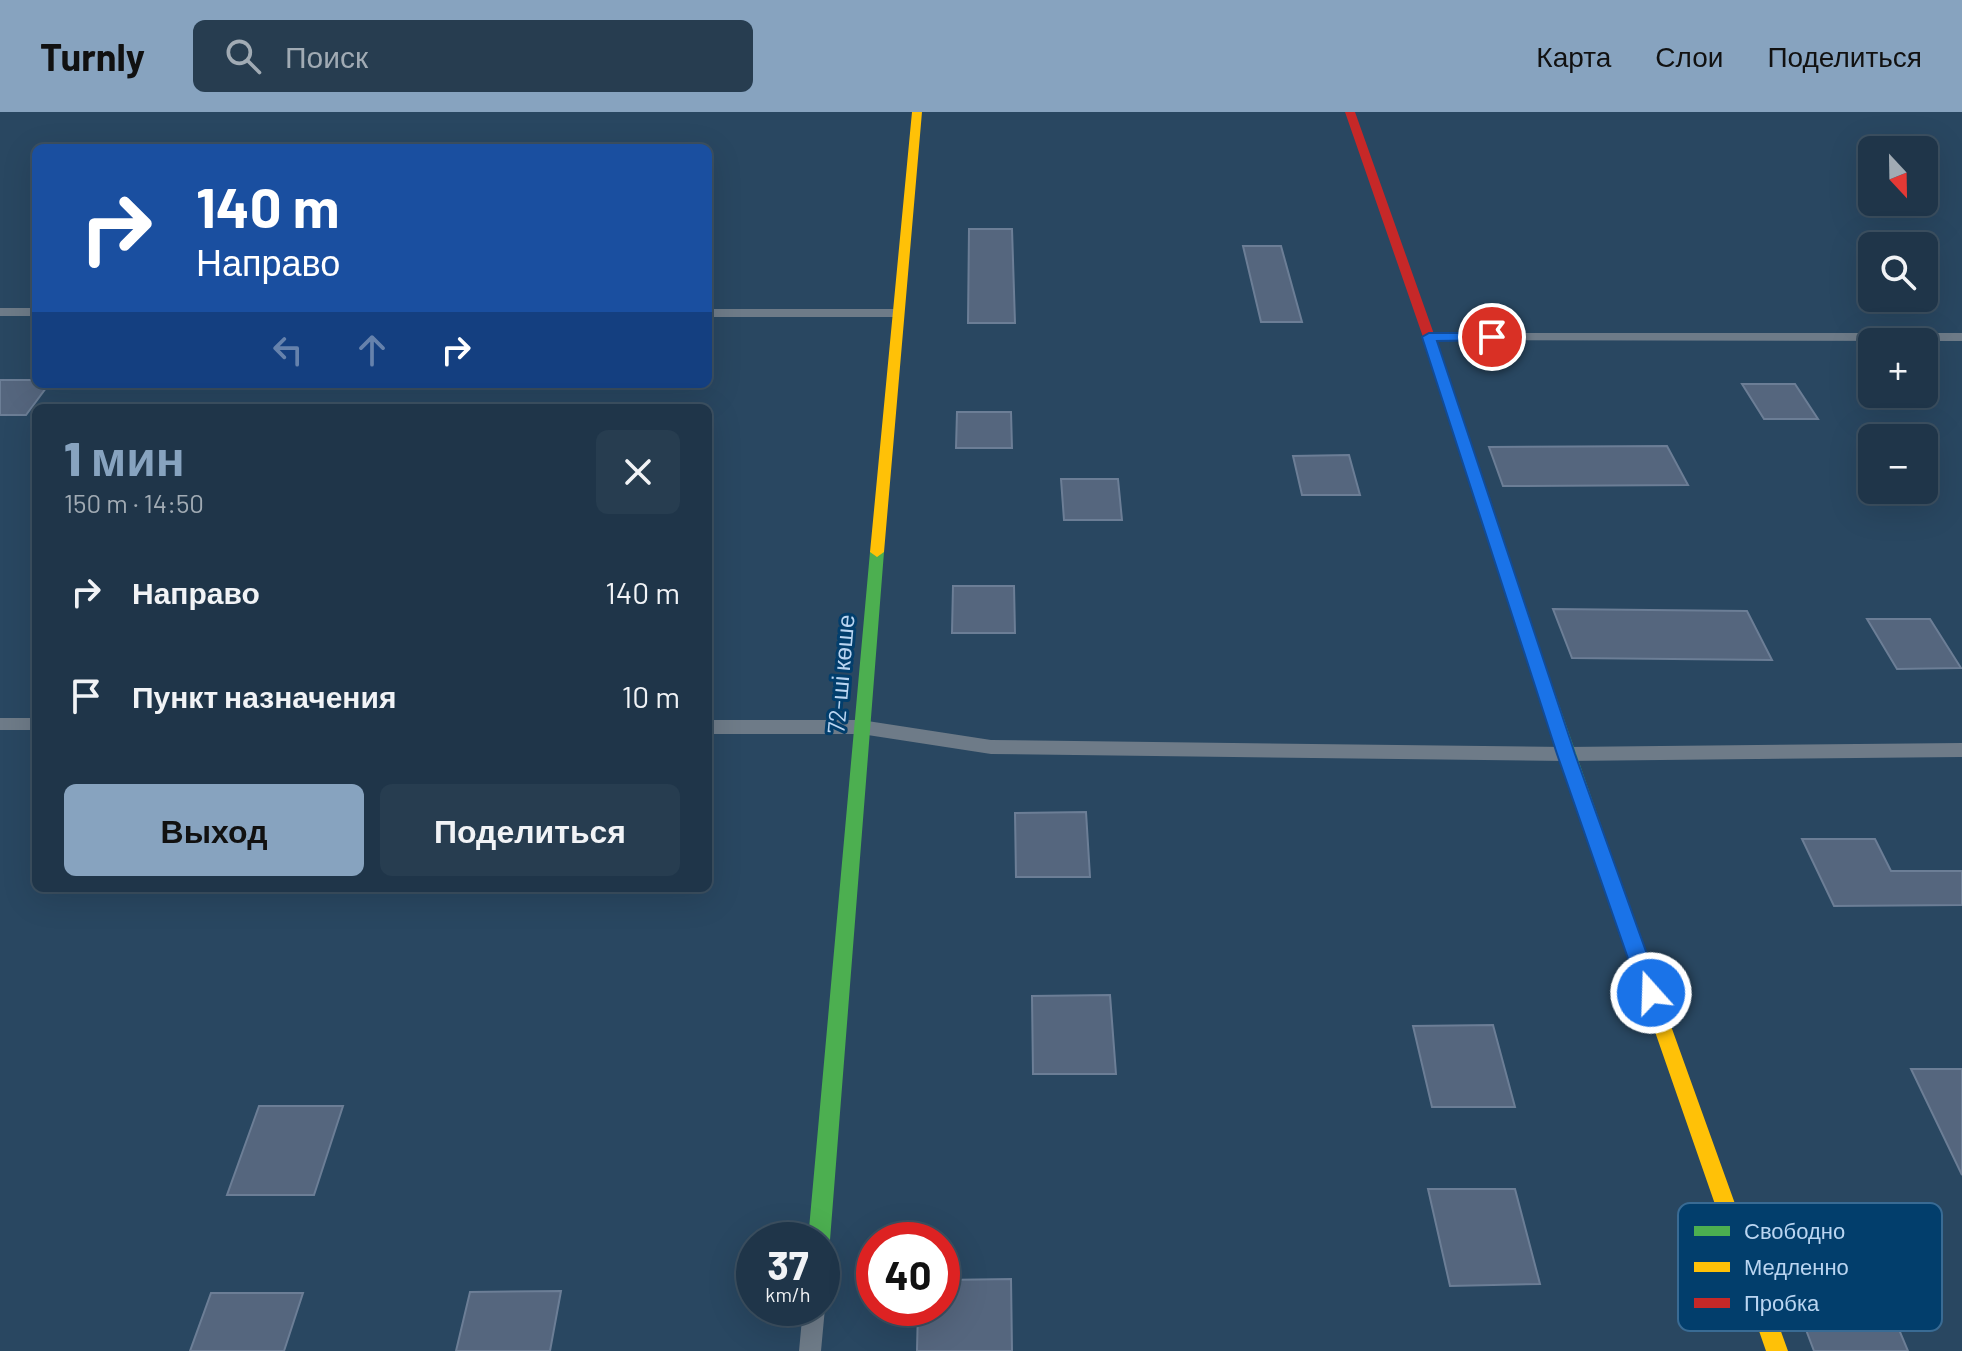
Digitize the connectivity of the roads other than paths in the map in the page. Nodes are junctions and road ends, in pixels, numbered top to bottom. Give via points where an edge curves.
1 (917, 112) edge
2 (1350, 112) edge
3 (0, 312) edge
4 (32, 312) edge
5 (712, 313) edge
6 (897, 313) junction
7 (1429, 337) junction
8 (1962, 337) edge
9 (0, 724) edge
10 (32, 724) edge
11 (712, 727) edge
12 (861, 727) junction
13 (1962, 750) edge
14 (1566, 754) junction
15 (1725, 1203) edge
16 (820, 1222) edge
17 (812, 1326) edge
18 (1770, 1331) edge
19 (810, 1351) edge
20 (1777, 1351) edge

1 - 6 street, 72-ші көше
2 - 7 street
3 - 4 street
5 - 6 street
6 - 12 street, 72-ші көше
7 - 8 street
7 - 14 street
9 - 10 street
11 - 12 street
12 - 14 street via 991,747
12 - 16 street, 72-ші көше
13 - 14 street
14 - 15 street
17 - 19 street
18 - 20 street

